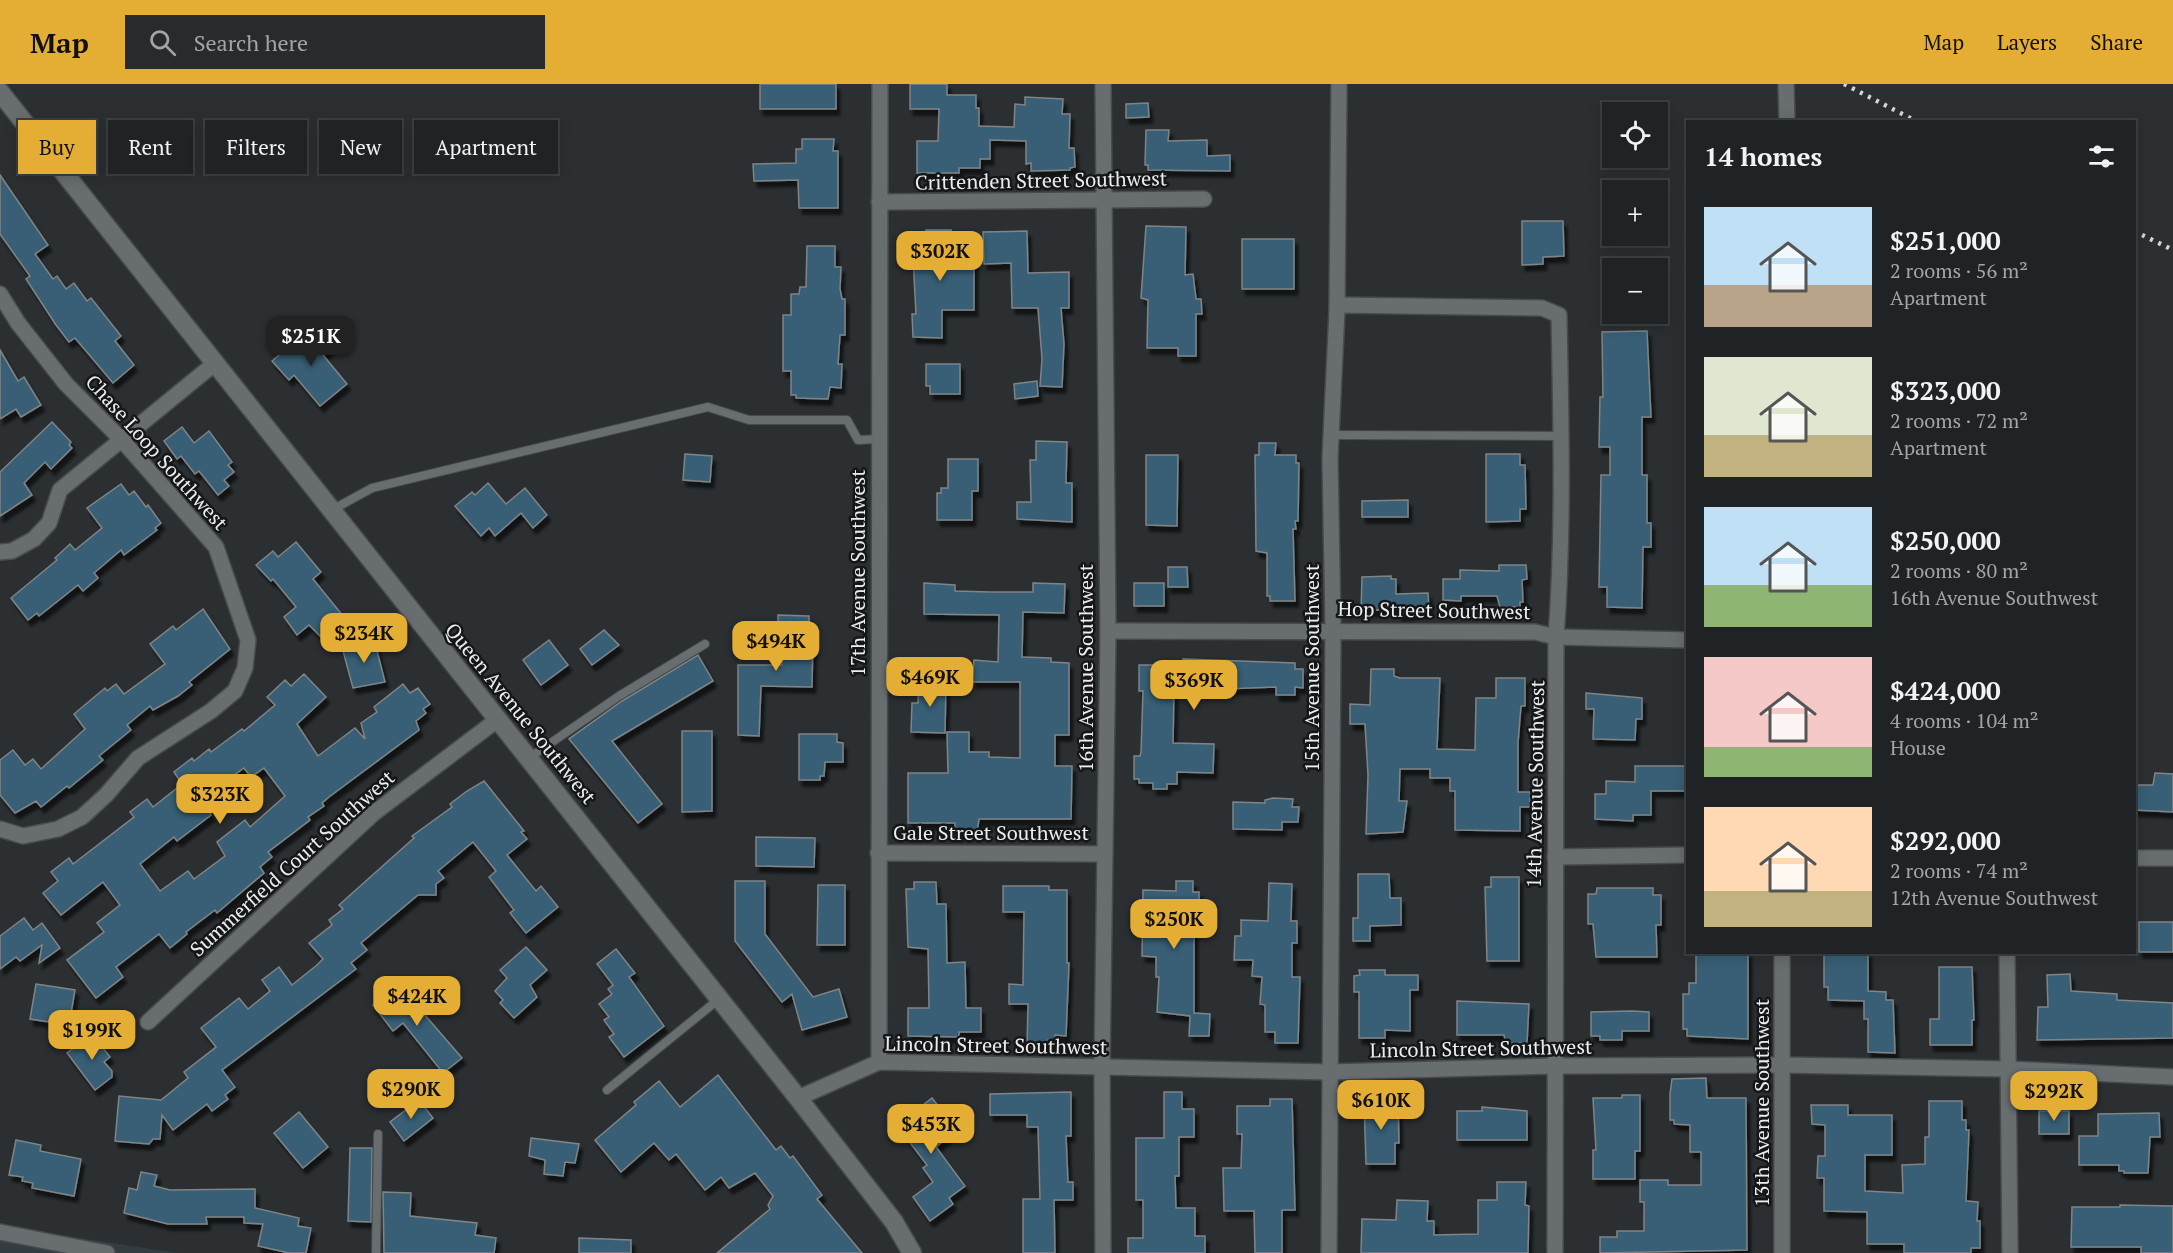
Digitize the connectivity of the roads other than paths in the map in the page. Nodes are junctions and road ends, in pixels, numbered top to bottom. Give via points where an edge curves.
1 (880, 84) edge
2 (1103, 84) edge
3 (1339, 84) edge
4 (1786, 84) edge
5 (0, 92) edge
6 (1787, 120) edge
7 (1204, 199) dead end
8 (879, 202) junction
9 (1104, 202) junction
10 (0, 294) edge
11 (1337, 305) junction
12 (214, 364) junction
13 (1331, 435) junction
14 (1561, 436) junction
15 (121, 439) junction
16 (878, 440) junction
17 (331, 511) junction
18 (0, 552) edge
19 (1333, 630) junction
20 (1108, 631) junction
21 (1556, 637) junction
22 (1686, 640) edge
23 (705, 644) dead end
24 (498, 720) junction
25 (528, 758) junction
26 (0, 829) edge
27 (878, 853) junction
28 (1104, 854) junction
29 (1686, 855) edge
30 (1555, 857) junction
31 (2136, 858) edge
32 (2173, 858) edge
33 (1782, 954) edge
34 (2007, 954) edge
35 (719, 999) junction
36 (148, 1022) dead end
37 (879, 1062) junction
38 (1782, 1065) junction
39 (1102, 1066) junction
40 (1555, 1066) junction
41 (2009, 1069) junction
42 (1330, 1072) junction
43 (2173, 1077) edge
44 (607, 1090) dead end
45 (798, 1098) junction
46 (378, 1134) dead end
47 (0, 1232) edge
48 (107, 1253) edge
49 (376, 1253) edge
50 (912, 1253) edge
51 (1103, 1253) edge
52 (1329, 1253) edge
53 (1555, 1253) edge
54 (1782, 1253) edge
55 (2010, 1253) edge

1 - 8 street, 17th Avenue Southwest
2 - 9 street, 16th Avenue Southwest
3 - 11 street, 15th Avenue Southwest
4 - 6 street
5 - 12 main road, Queen Avenue Southwest
7 - 9 street, Crittenden Street Southwest
8 - 9 street, Crittenden Street Southwest
8 - 16 street, 17th Avenue Southwest
9 - 20 street, 16th Avenue Southwest
10 - 15 street, Chase Loop Southwest via 66,384
11 - 13 street, 15th Avenue Southwest
11 - 14 street, 14th Avenue Southwest via 1542,308 1559,315
12 - 15 street
12 - 17 main road, Queen Avenue Southwest
13 - 14 lane
13 - 19 street, 15th Avenue Southwest
14 - 21 street, 14th Avenue Southwest
15 - 18 street via 60,490 49,523 34,539 12,551
15 - 26 street, Chase Loop Southwest via 216,547 248,640 245,668 235,691 138,758 82,817 58,829 23,836
16 - 17 lane via 858,440 847,420 749,420 708,407 372,488
16 - 27 street, 17th Avenue Southwest
17 - 24 main road, Queen Avenue Southwest
19 - 20 street, Hop Street Southwest
19 - 21 street, Hop Street Southwest via 1535,632
19 - 42 street, 15th Avenue Southwest
20 - 28 street, 16th Avenue Southwest
21 - 22 street, Hop Street Southwest
21 - 30 street, 14th Avenue Southwest
23 - 25 lane
24 - 25 main road, Queen Avenue Southwest
24 - 36 street, Summerfield Court Southwest via 374,813
25 - 35 main road, Queen Avenue Southwest
27 - 28 street, Gale Street Southwest
27 - 37 street, 17th Avenue Southwest
28 - 39 street, 16th Avenue Southwest
29 - 30 street
30 - 40 street, 14th Avenue Southwest
31 - 32 street
33 - 38 street, 13th Avenue Southwest
34 - 41 street
35 - 44 lane
35 - 45 main road, Queen Avenue Southwest
37 - 39 street, Lincoln Street Southwest
37 - 45 street, Lincoln Street Southwest
38 - 40 street, Lincoln Street Southwest
38 - 41 street, Lincoln Street Southwest
38 - 54 street, 13th Avenue Southwest
39 - 42 street, Lincoln Street Southwest
39 - 51 street, 16th Avenue Southwest
40 - 42 street, Lincoln Street Southwest
40 - 53 street, 14th Avenue Southwest
41 - 43 street, Lincoln Street Southwest
41 - 55 street
42 - 52 street, 15th Avenue Southwest
45 - 50 main road, Queen Avenue Southwest via 894,1222
46 - 49 lane
47 - 48 street

